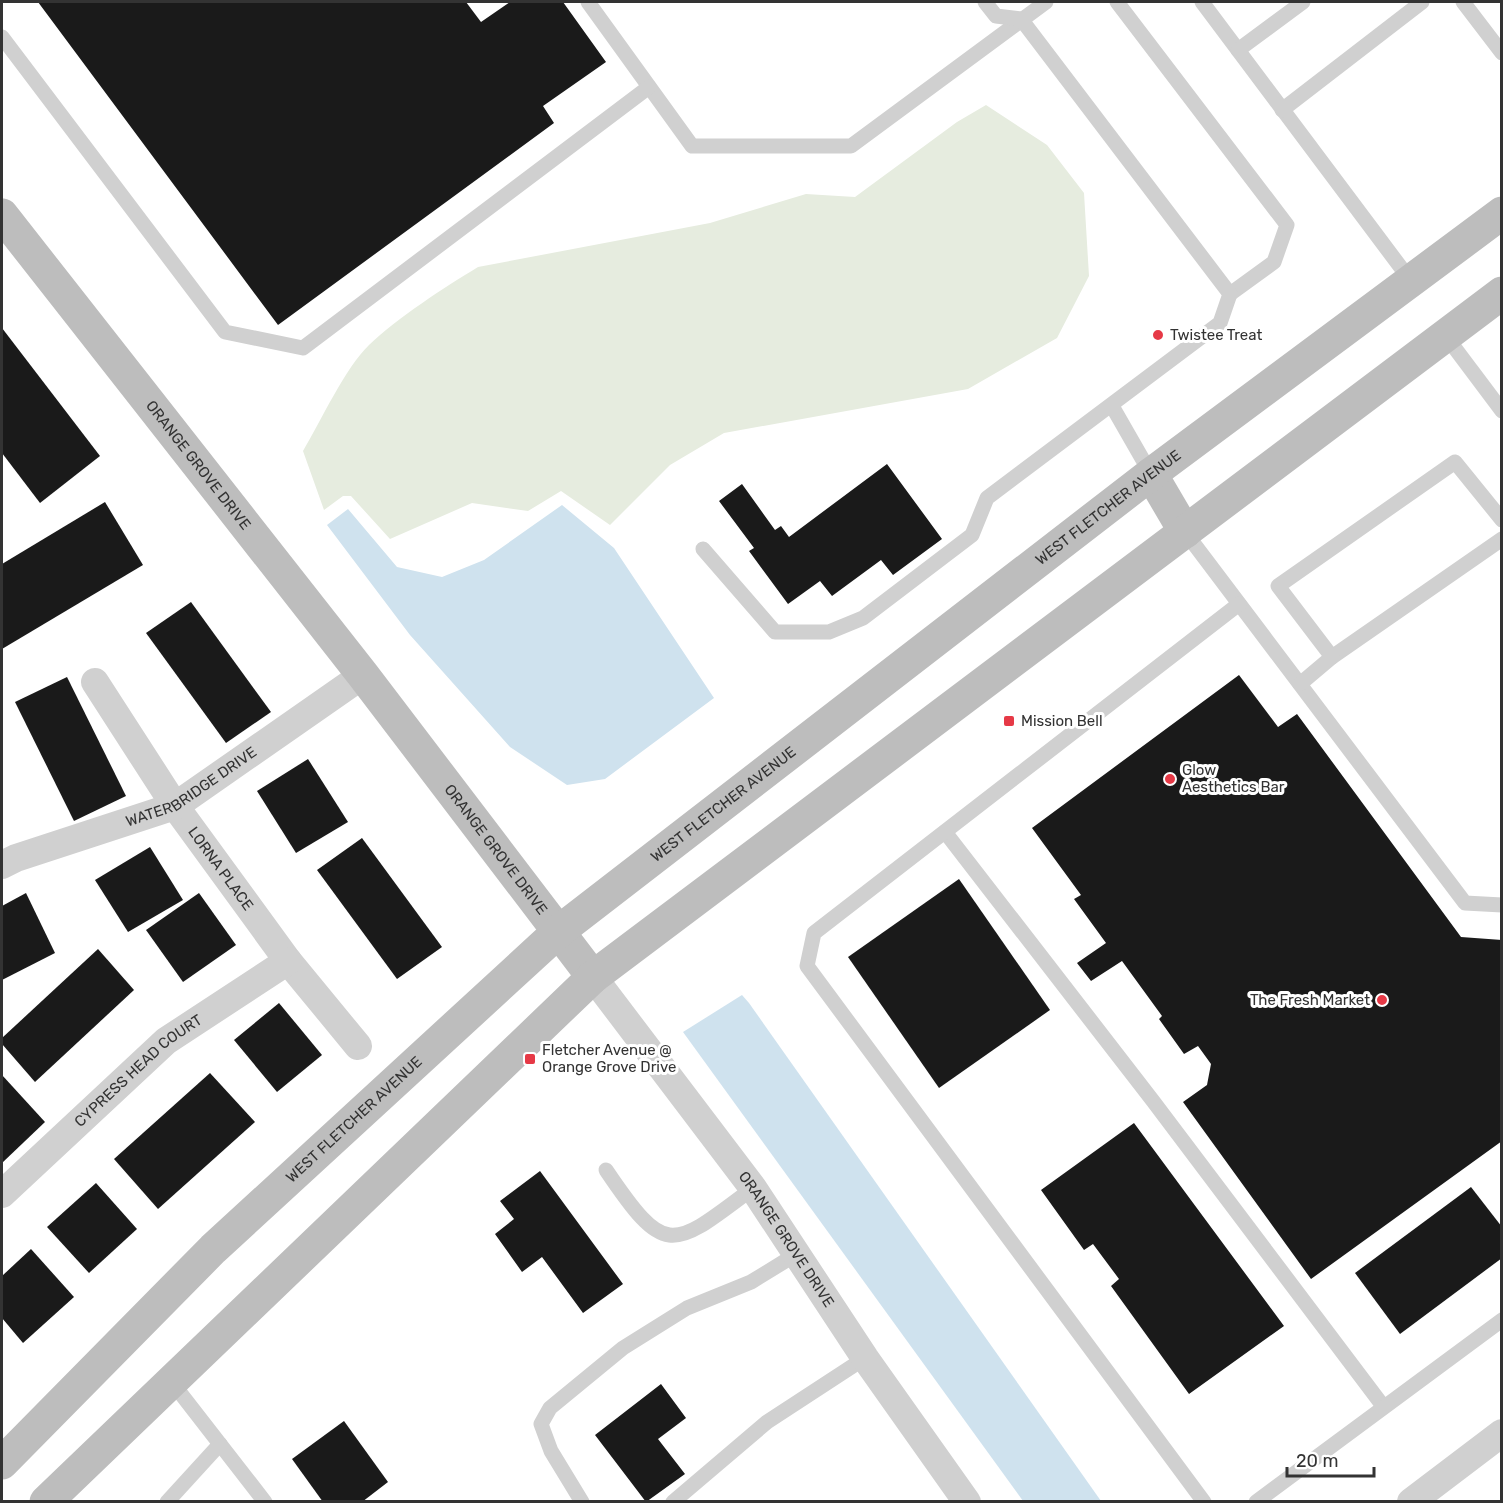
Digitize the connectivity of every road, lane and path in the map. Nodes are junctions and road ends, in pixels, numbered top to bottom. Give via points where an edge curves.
1 (588, 2) edge
2 (985, 2) edge
3 (1046, 2) edge
4 (1117, 2) edge
5 (1202, 2) edge
6 (1303, 2) edge
7 (1463, 2) edge
8 (1416, 4) edge
9 (1021, 19) junction
10 (2, 37) edge
11 (1238, 50) junction
12 (1502, 53) edge
13 (649, 87) junction
14 (1282, 110) junction
15 (1502, 213) edge
16 (4, 224) edge
17 (1411, 282) junction
18 (1502, 293) edge
19 (1230, 294) junction
20 (1445, 335) junction
21 (1112, 406) junction
22 (1502, 411) edge
23 (1151, 474) junction
24 (1502, 520) edge
25 (1185, 532) junction
26 (1502, 539) edge
27 (703, 549) dead end
28 (1239, 604) junction
29 (1332, 657) junction
30 (363, 675) junction
31 (96, 682) dead end
32 (1300, 684) junction
33 (175, 806) junction
34 (945, 832) junction
35 (2, 865) edge
36 (1502, 905) edge
37 (558, 932) junction
38 (288, 961) junction
39 (593, 977) junction
40 (358, 1046) dead end
41 (606, 1170) dead end
42 (753, 1188) junction
43 (2, 1194) edge
44 (795, 1255) junction
45 (1502, 1320) edge
46 (865, 1358) junction
47 (171, 1381) junction
48 (1383, 1406) junction
49 (1502, 1433) edge
50 (220, 1444) junction
51 (2, 1463) edge
52 (46, 1502) edge
53 (167, 1502) edge
54 (265, 1502) edge
55 (582, 1502) edge
56 (673, 1502) edge
57 (967, 1502) edge
58 (1204, 1502) edge
59 (1256, 1502) edge
60 (1411, 1502) edge

1 - 13 lane
2 - 9 lane via 996,16
3 - 9 lane
4 - 19 lane via 1287,225 1274,262
5 - 11 lane
6 - 11 lane
7 - 12 lane
8 - 14 lane
9 - 13 lane via 851,146 692,146
9 - 19 lane
10 - 13 lane via 225,332 303,348
11 - 14 lane
14 - 17 lane
15 - 17 main road, WEST FLETCHER AVENUE
16 - 30 main road, ORANGE GROVE DRIVE
17 - 23 main road, WEST FLETCHER AVENUE
18 - 20 main road
19 - 21 lane via 1220,323
20 - 22 lane
20 - 25 main road
21 - 23 lane
21 - 27 lane via 987,498 972,535 863,618 829,632 775,632
23 - 25 main road
23 - 37 main road, WEST FLETCHER AVENUE
24 - 29 lane via 1455,462 1278,586
25 - 28 lane
25 - 39 main road
26 - 29 lane
28 - 32 lane
28 - 34 lane
29 - 32 lane
30 - 33 street, WATERBRIDGE DRIVE
30 - 37 main road, ORANGE GROVE DRIVE
31 - 33 street, LORNA PLACE
32 - 36 lane via 1465,903
33 - 35 street, WATERBRIDGE DRIVE
33 - 38 street, LORNA PLACE
34 - 48 lane
34 - 58 lane via 814,933 807,966
37 - 39 main road, ORANGE GROVE DRIVE
37 - 51 main road, WEST FLETCHER AVENUE via 213,1249
38 - 40 street, LORNA PLACE
38 - 43 street, CYPRESS HEAD COURT via 166,1041
39 - 42 street, ORANGE GROVE DRIVE
39 - 47 main road
41 - 42 lane via 645,1224 668,1236 687,1234 705,1224
42 - 44 street, ORANGE GROVE DRIVE
44 - 46 street, ORANGE GROVE DRIVE
44 - 55 lane via 751,1282 687,1308 623,1348 550,1408 541,1424 551,1451
45 - 48 lane
46 - 56 lane via 767,1422
46 - 57 street, ORANGE GROVE DRIVE
47 - 50 lane
47 - 52 main road
48 - 59 lane
49 - 60 street
50 - 53 lane
50 - 54 lane

